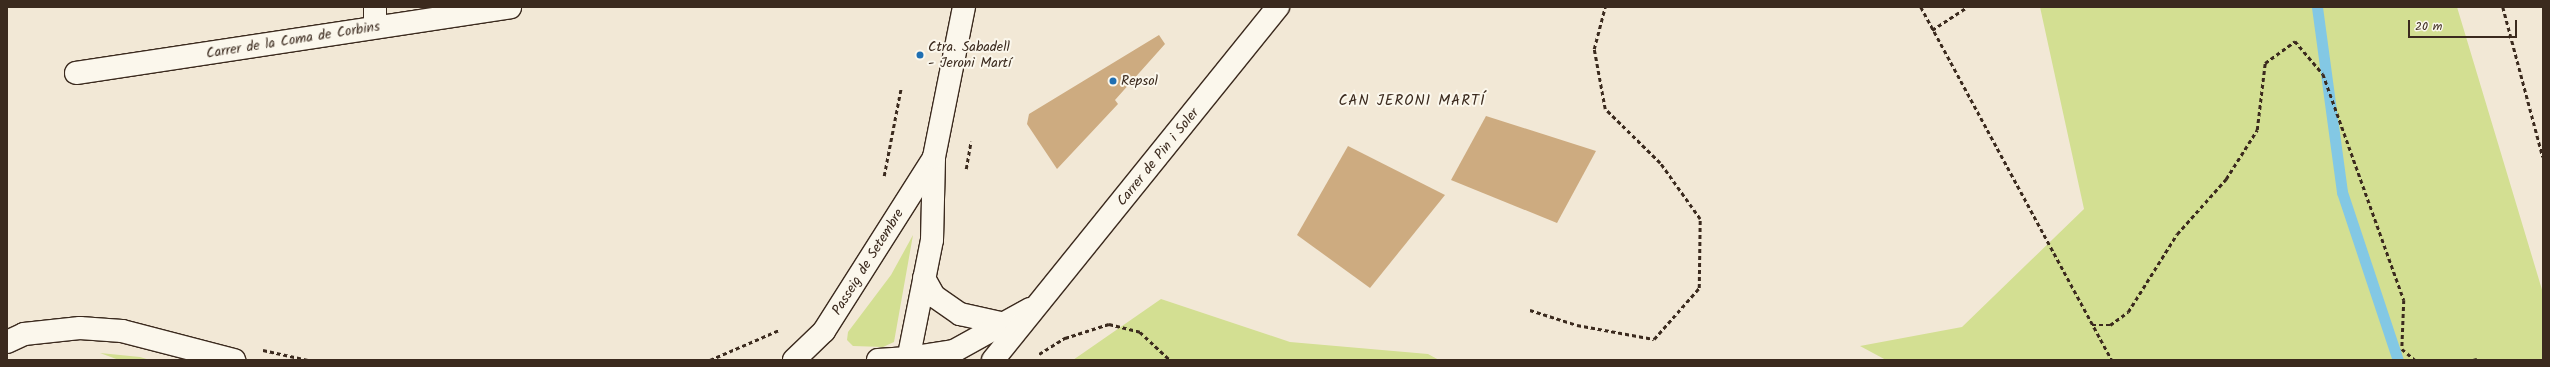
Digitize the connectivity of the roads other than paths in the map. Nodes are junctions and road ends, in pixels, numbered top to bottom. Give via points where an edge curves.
1 (510, 7) edge
2 (964, 7) edge
3 (1278, 7) edge
4 (375, 17) edge
5 (76, 73) dead end
6 (934, 157) junction
7 (924, 278) junction
8 (1036, 306) junction
9 (1005, 324) junction
10 (7, 342) edge
11 (908, 359) edge
12 (234, 360) edge
13 (794, 360) edge
14 (878, 360) edge
15 (993, 360) edge

1 - 4 street, Carrer de la Coma de Corbins
2 - 6 street, Passeig de Setembre
3 - 8 street, Carrer de Pin i Soler via 1242,56
4 - 5 street, Carrer de la Coma de Corbins
6 - 7 street, Passeig de Setembre via 932,240
6 - 13 street, Passeig de Setembre via 824,331
7 - 9 street via 934,296 960,314
7 - 11 street, Passeig de Setembre
8 - 9 street, Carrer de Pin i Soler
8 - 15 street, Carrer de Pin i Soler
9 - 11 street, Carrer de Pin i Soler via 954,351
10 - 12 street via 24,334 80,328 122,331
11 - 14 street, Carrer de Pin i Soler

